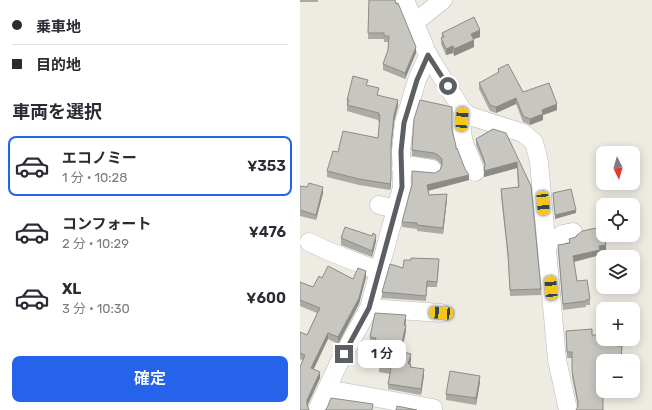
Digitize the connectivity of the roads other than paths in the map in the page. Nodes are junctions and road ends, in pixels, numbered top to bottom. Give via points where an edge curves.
1 (405, 0) edge
2 (443, 0) edge
3 (414, 23) junction
4 (428, 55) junction
5 (463, 111) junction
6 (401, 168) junction
7 (432, 169) dead end
8 (475, 172) dead end
9 (573, 232) dead end
10 (309, 242) dead end
11 (547, 245) junction
12 (380, 271) junction
13 (369, 308) junction
14 (441, 313) dead end
15 (327, 389) junction
16 (433, 408) dead end
17 (317, 410) edge
18 (568, 410) edge

1 - 3 street
2 - 3 street
3 - 4 street
4 - 5 street
4 - 6 street via 417,80 404,123
5 - 8 street via 464,143
5 - 11 street via 470,116 523,133 534,142 539,162
6 - 7 street via 413,166
6 - 12 street via 402,187 388,207
9 - 11 street via 563,234
10 - 12 street
11 - 18 street via 557,360
12 - 13 street
13 - 14 street
13 - 15 street
15 - 16 street
15 - 17 street

